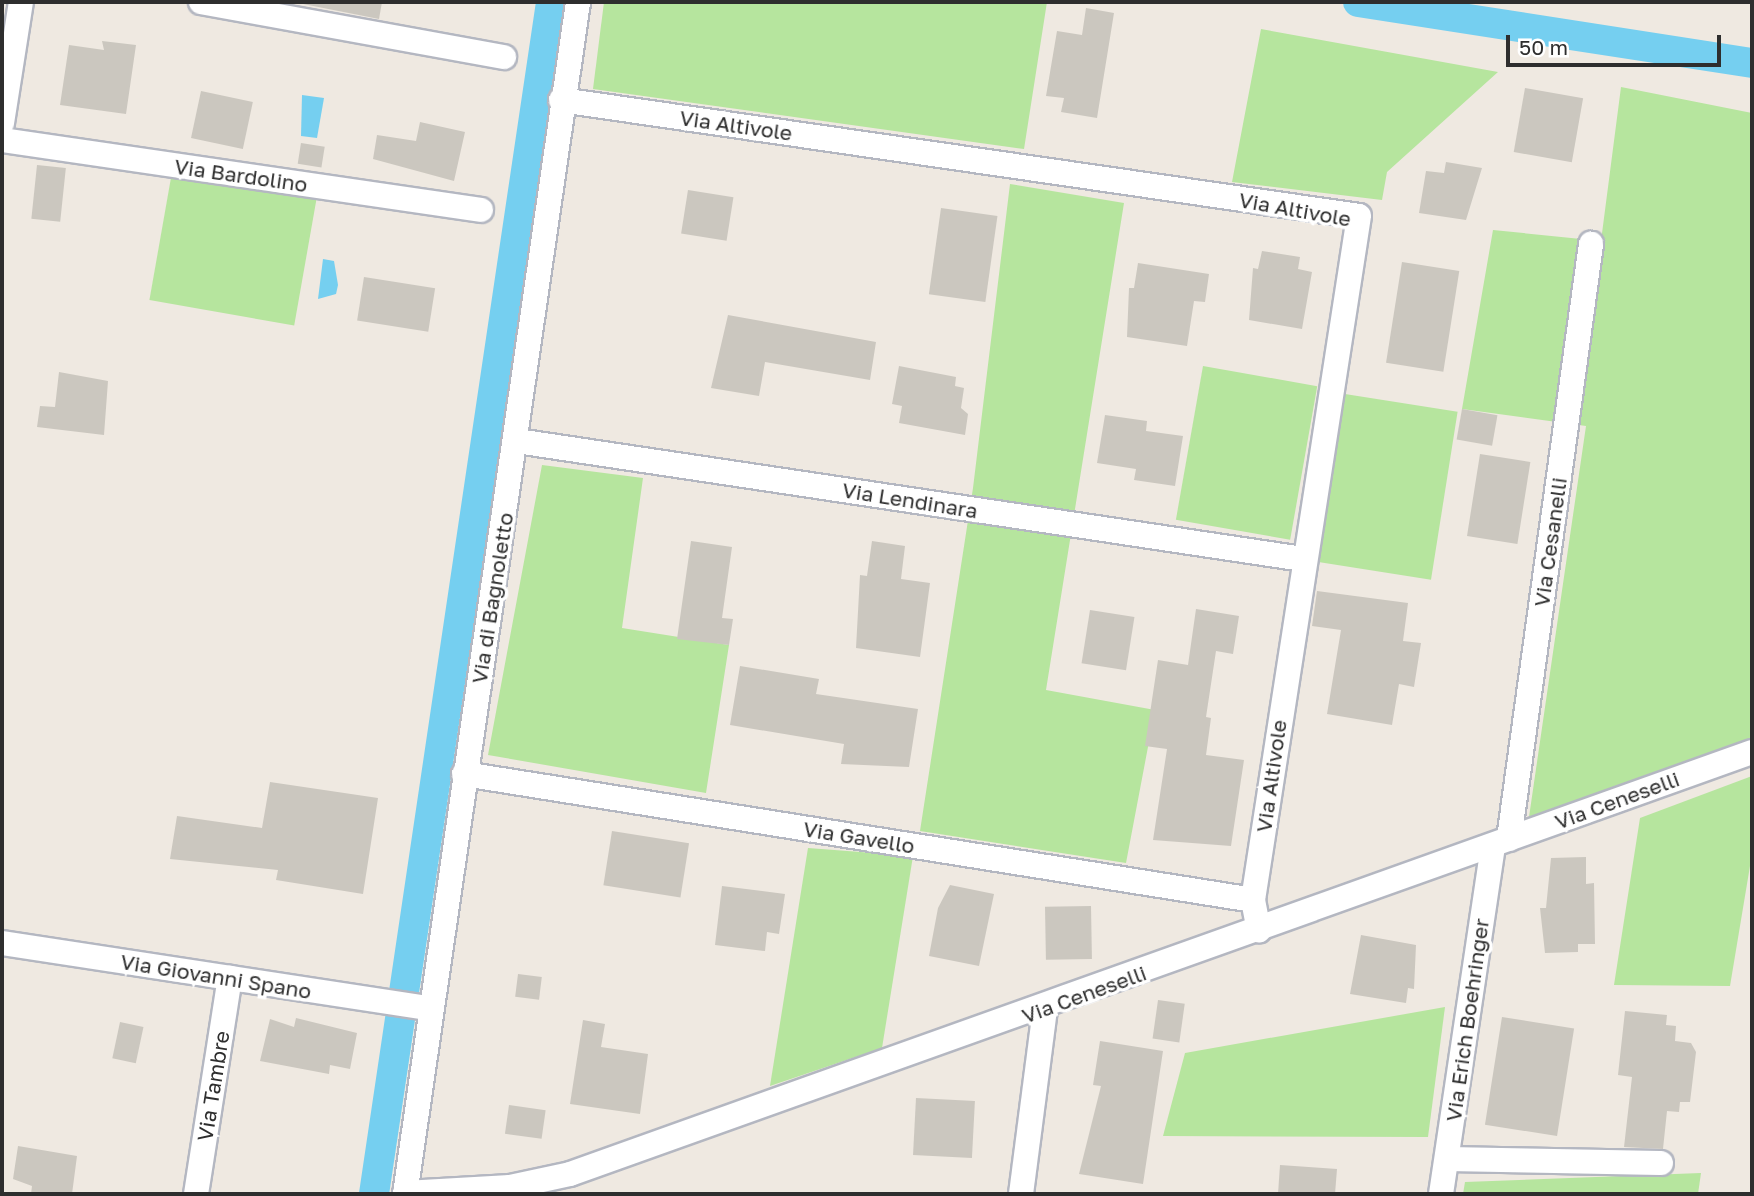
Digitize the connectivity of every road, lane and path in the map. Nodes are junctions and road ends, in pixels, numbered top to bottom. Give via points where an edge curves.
1 (21, 2) edge
2 (201, 2) edge
3 (578, 2) edge
4 (8, 42) edge
5 (504, 58) dead end
6 (561, 100) junction
7 (2, 123) edge
8 (2, 140) edge
9 (481, 210) dead end
10 (1591, 244) dead end
11 (517, 441) junction
12 (1303, 559) junction
13 (1752, 752) edge
14 (464, 774) junction
15 (1501, 842) junction
16 (1253, 900) junction
17 (1259, 930) junction
18 (2, 948) edge
19 (230, 978) junction
20 (422, 1008) junction
21 (1045, 1009) junction
22 (1447, 1159) junction
23 (1661, 1163) dead end
24 (196, 1194) edge
25 (405, 1194) edge
26 (1021, 1194) edge
27 (1441, 1194) edge

1 - 4 street
2 - 5 street
3 - 6 street, Via di Bagnoletto
4 - 7 street
6 - 11 street, Via di Bagnoletto
6 - 12 street, Via Altivole via 1359,216
8 - 9 street, Via Bardolino
10 - 15 street, Via Cesanelli
11 - 12 street, Via Lendinara
11 - 14 street, Via di Bagnoletto
12 - 16 street, Via Altivole
13 - 15 street, Via Ceneselli
14 - 16 street, Via Gavello
14 - 20 street, Via di Bagnoletto
15 - 17 street, Via Ceneselli
15 - 22 street, Via Erich Boehringer
16 - 17 street, Via Altivole
17 - 21 street, Via Ceneselli
18 - 19 street, Via Giovanni Spano
19 - 20 street, Via Giovanni Spano
19 - 24 street, Via Tambre
20 - 25 street, Via di Bagnoletto
21 - 25 street, Via Ceneselli via 570,1174 510,1186
21 - 26 street
22 - 23 street
22 - 27 street, Via Erich Boehringer

